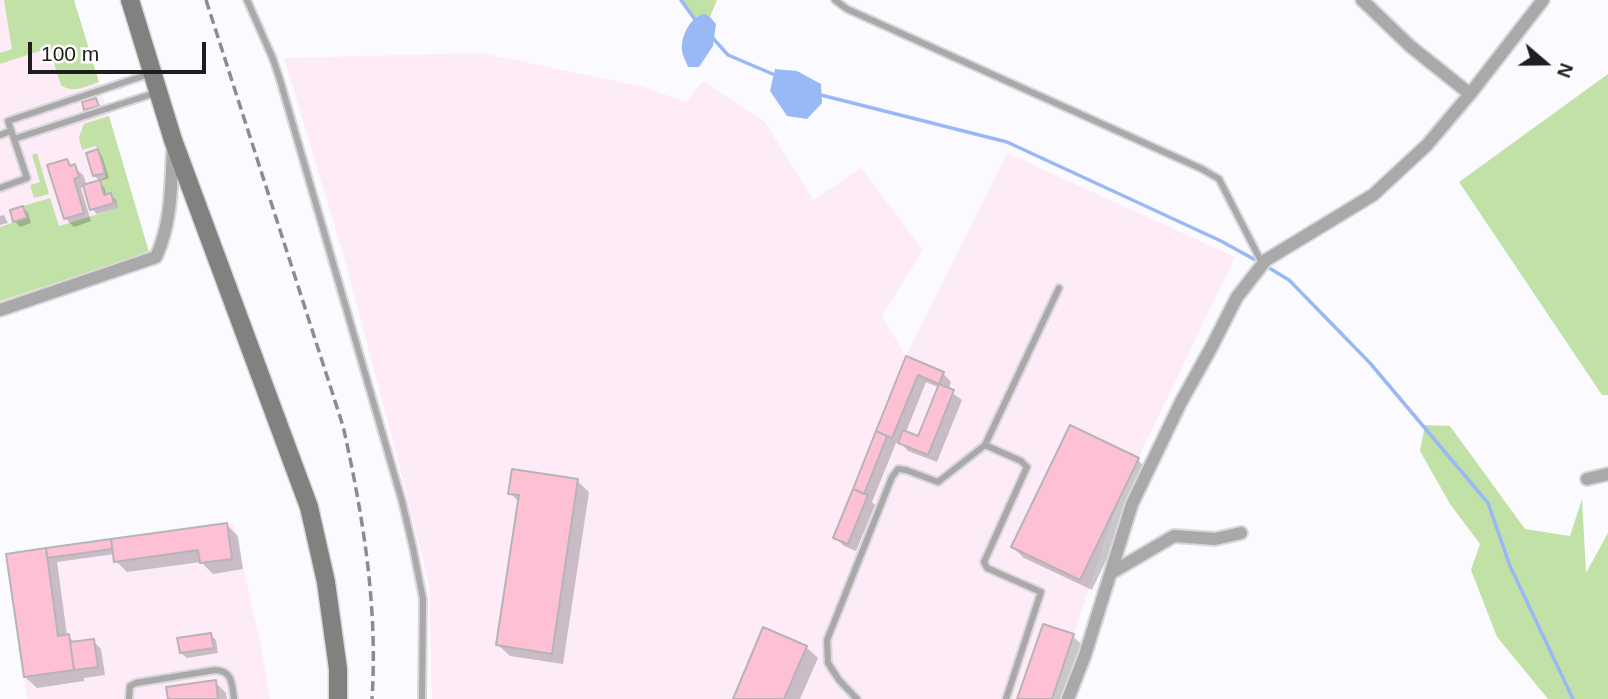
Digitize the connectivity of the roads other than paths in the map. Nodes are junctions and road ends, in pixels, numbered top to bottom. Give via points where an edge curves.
1 (130, 0) edge
2 (247, 0) edge
3 (835, 0) edge
4 (1362, 0) edge
5 (1544, 0) edge
6 (152, 73) junction
7 (158, 92) junction
8 (1470, 94) junction
9 (0, 135) edge
10 (13, 135) junction
11 (173, 140) junction
12 (0, 188) edge
13 (1262, 264) junction
14 (1059, 288) dead end
15 (0, 310) edge
16 (985, 445) junction
17 (1608, 474) edge
18 (1587, 479) dead end
19 (1241, 533) dead end
20 (1111, 573) junction
21 (129, 699) edge
22 (234, 699) edge
23 (338, 699) edge
24 (422, 699) edge
25 (857, 699) edge
26 (1006, 699) edge
27 (1068, 699) edge

1 - 6 street
2 - 24 lane via 280,80 402,502 423,599
3 - 13 lane via 1219,179
4 - 8 street
5 - 8 street
6 - 7 street
6 - 10 lane via 8,121
7 - 10 lane
7 - 11 street
8 - 13 street via 1427,145 1373,195
9 - 10 lane
10 - 12 lane via 27,178
11 - 15 street via 169,211 156,257
11 - 23 street via 309,507 326,582
13 - 20 street via 1237,296 1168,427 1132,504
14 - 16 lane
16 - 25 lane via 938,482 898,469 892,477 827,640 828,663
16 - 26 lane via 1027,467 984,562 987,568 1041,592
17 - 18 street
19 - 20 street via 1214,539 1174,536
20 - 27 street
21 - 22 lane via 130,686 136,683 215,670 231,677

